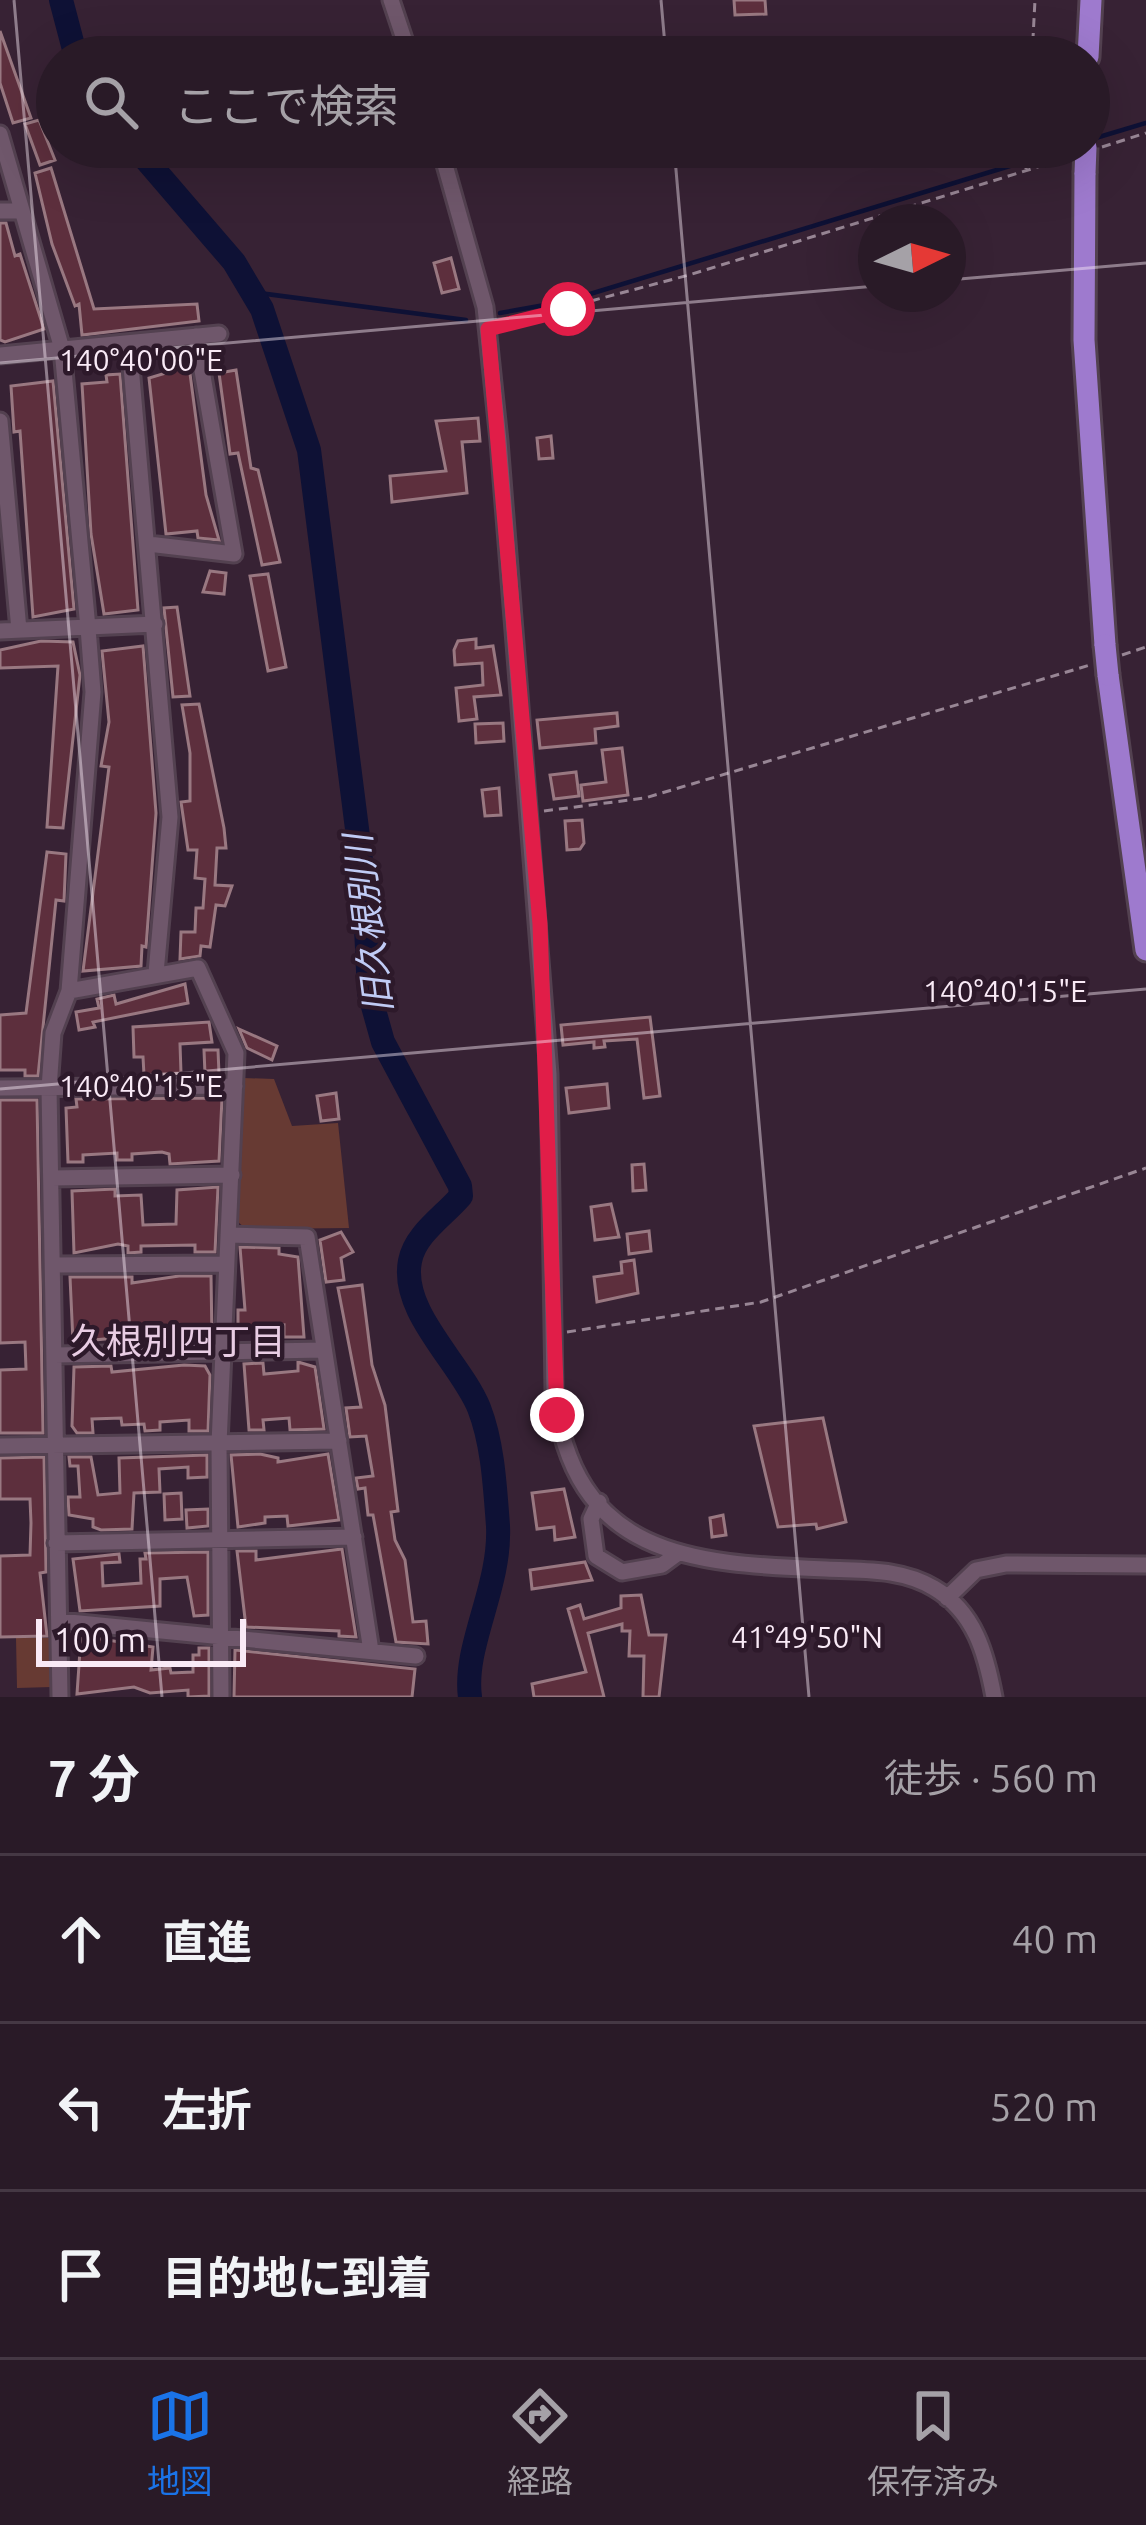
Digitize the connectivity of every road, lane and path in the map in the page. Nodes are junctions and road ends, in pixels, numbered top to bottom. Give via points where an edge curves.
1 (392, 0) edge
2 (1035, 0) edge
3 (1091, 0) edge
4 (403, 36) edge
5 (1033, 36) edge
6 (1089, 36) edge
7 (0, 134) edge
8 (1146, 134) edge
9 (1110, 144) edge
10 (446, 168) edge
11 (1029, 168) edge
12 (1085, 168) edge
13 (1026, 169) joint
14 (0, 211) edge
15 (22, 211) junction
16 (488, 329) junction
17 (219, 334) dead end
18 (196, 336) junction
19 (129, 343) junction
20 (62, 349) junction
21 (0, 355) edge
22 (0, 421) edge
23 (148, 544) junction
24 (154, 625) junction
25 (88, 628) junction
26 (19, 630) junction
27 (0, 631) edge
28 (1063, 674) dead end
29 (530, 813) junction
30 (1146, 950) edge
31 (155, 973) junction
32 (69, 991) junction
33 (235, 1086) junction
34 (0, 1088) edge
35 (49, 1088) junction
36 (1146, 1168) edge
37 (232, 1175) junction
38 (52, 1178) junction
39 (228, 1235) junction
40 (226, 1264) junction
41 (54, 1265) junction
42 (554, 1334) junction
43 (324, 1350) junction
44 (222, 1352) junction
45 (55, 1355) junction
46 (339, 1442) junction
47 (55, 1444) junction
48 (219, 1444) junction
49 (0, 1446) edge
50 (599, 1502) junction
51 (354, 1537) junction
52 (220, 1540) junction
53 (56, 1543) junction
54 (677, 1554) junction
55 (1146, 1565) edge
56 (946, 1598) junction
57 (59, 1621) junction
58 (221, 1635) junction
59 (371, 1651) junction
60 (416, 1656) dead end
61 (60, 1697) edge
62 (220, 1697) edge
63 (994, 1697) edge

1 - 4 street
2 - 5 path
3 - 6 highway
7 - 15 street
8 - 9 path
10 - 16 street
11 - 13 path
12 - 30 highway, bridge via 1084,340 1105,645
13 - 16 path
14 - 15 street
15 - 20 street
16 - 29 street
17 - 18 street
18 - 19 street
18 - 23 street via 234,554
19 - 20 street
19 - 23 street
20 - 21 street
20 - 25 street
22 - 26 street
23 - 24 street
24 - 25 street
24 - 31 street via 170,817
25 - 26 street
25 - 32 street via 93,692
26 - 27 street
28 - 29 path via 646,798
29 - 42 street via 549,1074
31 - 32 street
31 - 33 street via 198,968 236,1053
32 - 35 street via 52,1033
33 - 35 street
33 - 37 street
34 - 35 street
35 - 38 street
36 - 42 path via 761,1302
37 - 38 street
37 - 39 street
38 - 41 street
39 - 40 street
39 - 43 street via 307,1237
40 - 41 street
40 - 44 street
41 - 45 street
42 - 50 street via 562,1434
43 - 44 street
43 - 46 street
44 - 45 street
44 - 48 street
45 - 47 street
46 - 48 street
46 - 51 street
47 - 48 street
47 - 49 street
47 - 53 street
48 - 52 street
50 - 54 street via 626,1528
50 - 54 street via 591,1519 596,1556 622,1572
51 - 52 street
51 - 59 street
52 - 53 street
52 - 58 street
53 - 57 street
54 - 56 street via 721,1564 892,1572
55 - 56 street via 1006,1564 976,1570
56 - 63 street via 985,1650
57 - 58 street
57 - 61 street
58 - 59 street
58 - 62 street
59 - 60 street

